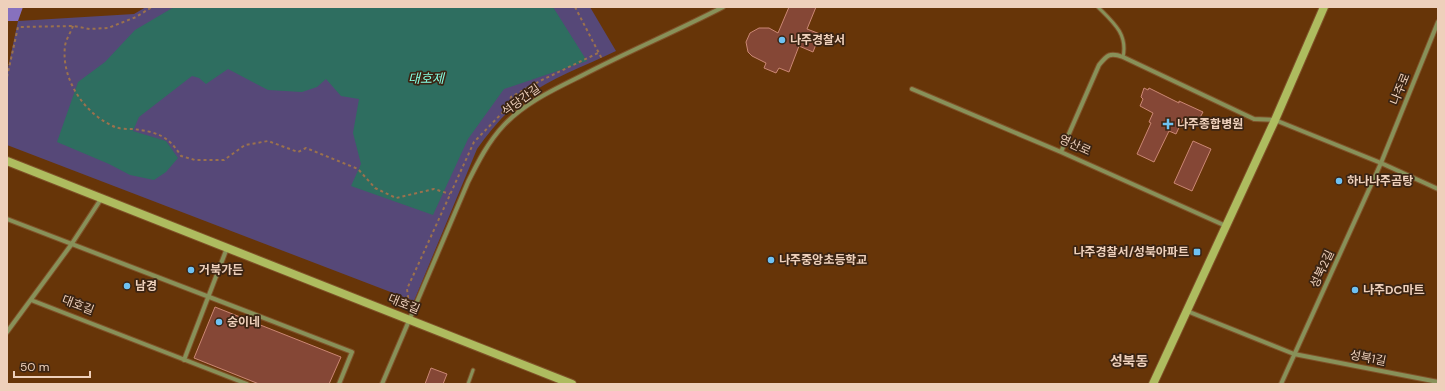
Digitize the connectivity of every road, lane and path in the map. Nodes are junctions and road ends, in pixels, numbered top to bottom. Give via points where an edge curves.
1 (152, 7) edge
2 (575, 7) edge
3 (723, 7) edge
4 (1098, 7) edge
5 (1324, 7) edge
6 (1438, 22) edge
7 (73, 26) junction
8 (1123, 57) junction
9 (605, 64) junction
10 (7, 77) edge
11 (912, 89) dead end
12 (1275, 120) junction
13 (1061, 152) junction
14 (7, 161) edge
15 (1380, 163) junction
16 (1438, 189) edge
17 (102, 198) junction
18 (7, 219) edge
19 (1226, 226) junction
20 (71, 245) junction
21 (228, 248) junction
22 (208, 297) junction
23 (31, 300) junction
24 (409, 304) dead end
25 (1187, 311) junction
26 (410, 319) junction
27 (7, 332) edge
28 (1294, 354) junction
29 (184, 360) junction
30 (473, 370) dead end
31 (1438, 382) edge
32 (246, 384) edge
33 (339, 384) edge
34 (382, 384) edge
35 (468, 384) edge
36 (572, 384) edge
37 (1153, 384) edge
38 (1281, 384) edge

1 - 7 path via 136,17 108,28 90,29
2 - 9 path
3 - 9 street, 석당간길
4 - 8 lane via 1118,28 1125,50
5 - 12 street
6 - 15 street, 나주로
7 - 10 path via 18,27
7 - 24 path via 65,45 66,71 86,107 115,127 163,136 174,144 181,156 195,160 224,160 245,145 268,142 298,152 306,148 358,169 375,188 396,198 434,189 450,194 407,289
8 - 12 street via 1254,119
8 - 13 street via 1114,54 1105,57 1099,65
9 - 26 street, 석당간길 via 530,103 492,139 468,182
11 - 13 street, 영산로
12 - 15 street
12 - 19 street
13 - 19 street, 영산로
14 - 17 street, 대호길
15 - 16 street
15 - 28 street, 성북2길
17 - 20 street
17 - 21 street, 대호길
18 - 20 street
19 - 25 street
20 - 22 street
20 - 23 street
21 - 22 street
21 - 26 street, 대호길
22 - 29 street
22 - 33 street via 352,352
23 - 27 street
23 - 29 street, 대호길
25 - 28 street, 성북1길
25 - 37 street
26 - 34 street, 석당간길
26 - 36 street, 대호길
28 - 31 street, 성북1길
28 - 38 street, 성북2길
29 - 32 street, 대호길
30 - 35 lane

